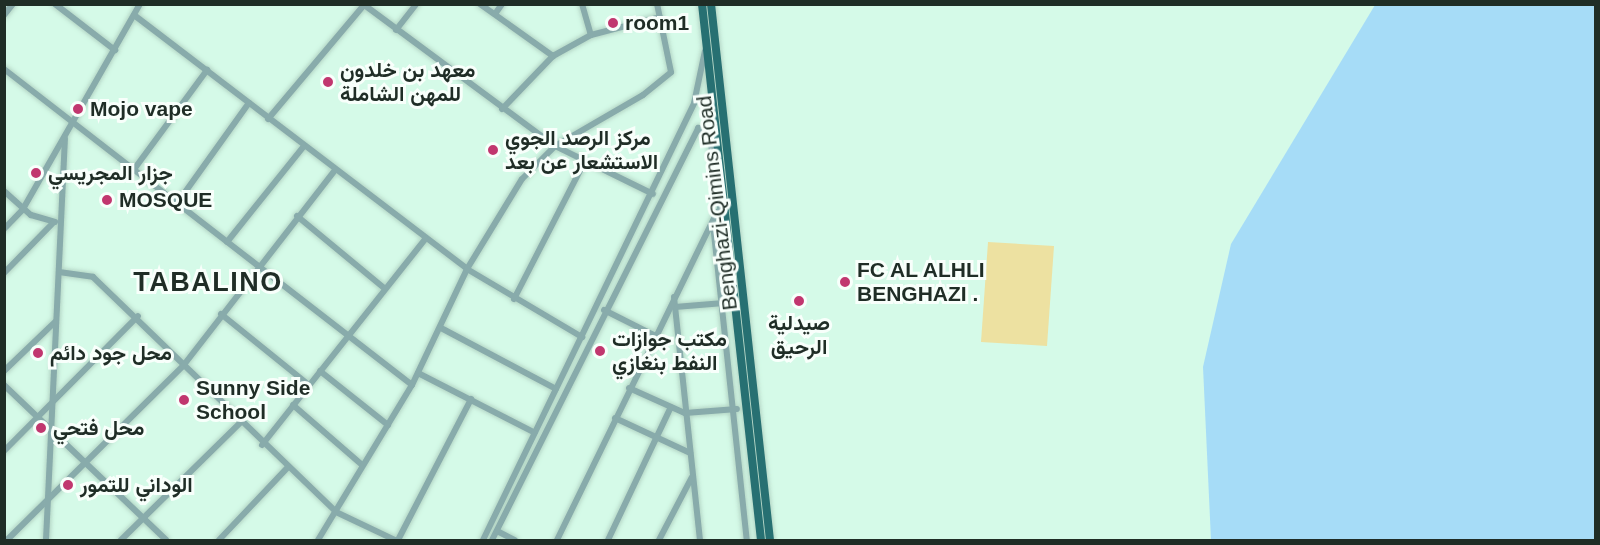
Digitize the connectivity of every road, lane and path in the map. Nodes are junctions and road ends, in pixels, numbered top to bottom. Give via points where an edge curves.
1 (13, 4) edge
2 (55, 4) edge
3 (140, 4) edge
4 (416, 4) edge
5 (480, 4) edge
6 (502, 4) edge
7 (582, 4) edge
8 (657, 4) edge
9 (702, 4) edge
10 (711, 4) edge
11 (363, 5) edge
12 (495, 14) junction
13 (4, 15) edge
14 (134, 15) junction
15 (660, 17) junction
16 (396, 30) junction
17 (591, 35) junction
18 (707, 38) junction
19 (115, 50) junction
20 (553, 56) junction
21 (4, 69) edge
22 (207, 70) junction
23 (249, 103) junction
24 (502, 109) junction
25 (268, 119) junction
26 (73, 122) junction
27 (64, 138) junction
28 (555, 146) junction
29 (303, 147) junction
30 (585, 161) junction
31 (135, 168) junction
32 (335, 171) junction
33 (4, 190) edge
34 (651, 193) junction
35 (659, 197) junction
36 (178, 202) junction
37 (23, 208) junction
38 (718, 210) junction
39 (297, 216) junction
40 (54, 222) junction
41 (61, 223) junction
42 (713, 224) junction
43 (4, 229) edge
44 (425, 238) junction
45 (227, 242) junction
46 (258, 266) junction
47 (467, 269) junction
48 (59, 272) junction
49 (4, 273) edge
50 (736, 282) junction
51 (384, 288) junction
52 (674, 297) junction
53 (514, 299) junction
54 (724, 303) junction
55 (675, 307) junction
56 (604, 310) junction
57 (221, 314) junction
58 (138, 316) junction
59 (57, 321) junction
60 (441, 328) junction
61 (654, 335) junction
62 (582, 337) junction
63 (348, 338) junction
64 (183, 366) junction
65 (4, 371) edge
66 (320, 371) junction
67 (418, 373) junction
68 (4, 385) edge
69 (309, 385) junction
70 (412, 385) junction
71 (629, 388) junction
72 (556, 389) junction
73 (471, 399) junction
74 (54, 402) junction
75 (293, 405) junction
76 (671, 407) junction
77 (737, 409) junction
78 (685, 413) junction
79 (39, 417) junction
80 (615, 418) junction
81 (240, 423) junction
82 (388, 424) junction
83 (53, 432) junction
84 (535, 433) junction
85 (658, 437) junction
86 (262, 445) junction
87 (527, 450) junction
88 (4, 451) edge
89 (690, 453) junction
90 (534, 454) junction
91 (88, 463) junction
92 (360, 464) junction
93 (519, 464) junction
94 (287, 468) junction
95 (527, 469) junction
96 (693, 477) junction
97 (48, 501) junction
98 (336, 512) junction
99 (144, 518) junction
100 (497, 531) junction
101 (7, 540) edge
102 (46, 540) edge
103 (121, 540) edge
104 (166, 540) edge
105 (219, 540) edge
106 (318, 540) edge
107 (396, 540) edge
108 (483, 540) edge
109 (492, 540) edge
110 (515, 540) edge
111 (557, 540) edge
112 (608, 540) edge
113 (658, 540) edge
114 (700, 540) edge
115 (747, 540) edge
116 (761, 540) edge
117 (770, 540) edge

1 - 13 street
2 - 19 street
3 - 14 street
4 - 16 street
5 - 12 street
6 - 12 street
7 - 17 street
8 - 15 street
9 - 18 main road
10 - 117 main road, Benghazi-Qimins Road
11 - 16 street
11 - 25 street
12 - 20 street
14 - 19 street
14 - 22 street
15 - 17 street
15 - 28 street via 673,67 668,77
16 - 24 street
17 - 20 street
18 - 34 street via 694,104
18 - 50 main road
19 - 26 street
20 - 24 street
21 - 26 street
22 - 23 street
22 - 31 street
23 - 25 street
23 - 36 street
24 - 28 street
25 - 29 street
26 - 27 street
26 - 31 street
27 - 37 street
27 - 41 street
28 - 30 street
28 - 47 street via 522,179
29 - 32 street
29 - 45 street
30 - 34 street
30 - 53 street
31 - 36 street
32 - 39 street
32 - 44 street
33 - 37 street
34 - 35 street
34 - 62 street
35 - 38 street via 691,133 700,128 710,137
35 - 56 street
36 - 45 street
37 - 40 street
37 - 43 street
38 - 42 street
38 - 50 street
39 - 46 street
39 - 51 street
40 - 41 street
40 - 49 street
41 - 48 street
42 - 52 street
42 - 54 street
44 - 47 street
44 - 51 street
45 - 46 street
46 - 57 street
46 - 63 street
47 - 53 street
47 - 60 street
48 - 58 street via 93,277
48 - 59 street
50 - 116 main road
51 - 63 street
52 - 55 street
52 - 61 street
53 - 62 street
54 - 55 street
54 - 77 street
55 - 78 street
56 - 61 street
56 - 90 street
57 - 64 street
57 - 69 street
58 - 64 street
58 - 74 street
59 - 65 street
59 - 74 street
60 - 67 street
60 - 72 street
61 - 71 street
62 - 72 street
63 - 66 street
63 - 70 street
64 - 81 street
64 - 91 street
66 - 69 street
66 - 82 street
67 - 70 street
67 - 73 street
68 - 79 street
69 - 75 street
70 - 82 street
71 - 76 street
71 - 80 street
72 - 84 street
73 - 84 street
73 - 107 street
74 - 79 street
74 - 83 street
75 - 86 street
75 - 92 street
76 - 78 street
76 - 85 street
77 - 78 street
77 - 115 street
78 - 89 street
79 - 83 street
79 - 88 street
80 - 85 street
80 - 111 street
81 - 86 street
81 - 99 street
82 - 92 street
83 - 91 street
83 - 97 street
84 - 87 street
85 - 89 street
85 - 112 street
86 - 94 street
87 - 90 street
87 - 93 street
89 - 96 street
90 - 95 street
91 - 97 street
91 - 99 street
92 - 98 street
93 - 95 street
93 - 108 street
94 - 98 street
94 - 105 street
95 - 100 street
96 - 113 street
96 - 114 street
97 - 101 street
97 - 102 street
98 - 106 street
98 - 107 street
99 - 103 street
99 - 104 street
100 - 109 street
100 - 110 street

